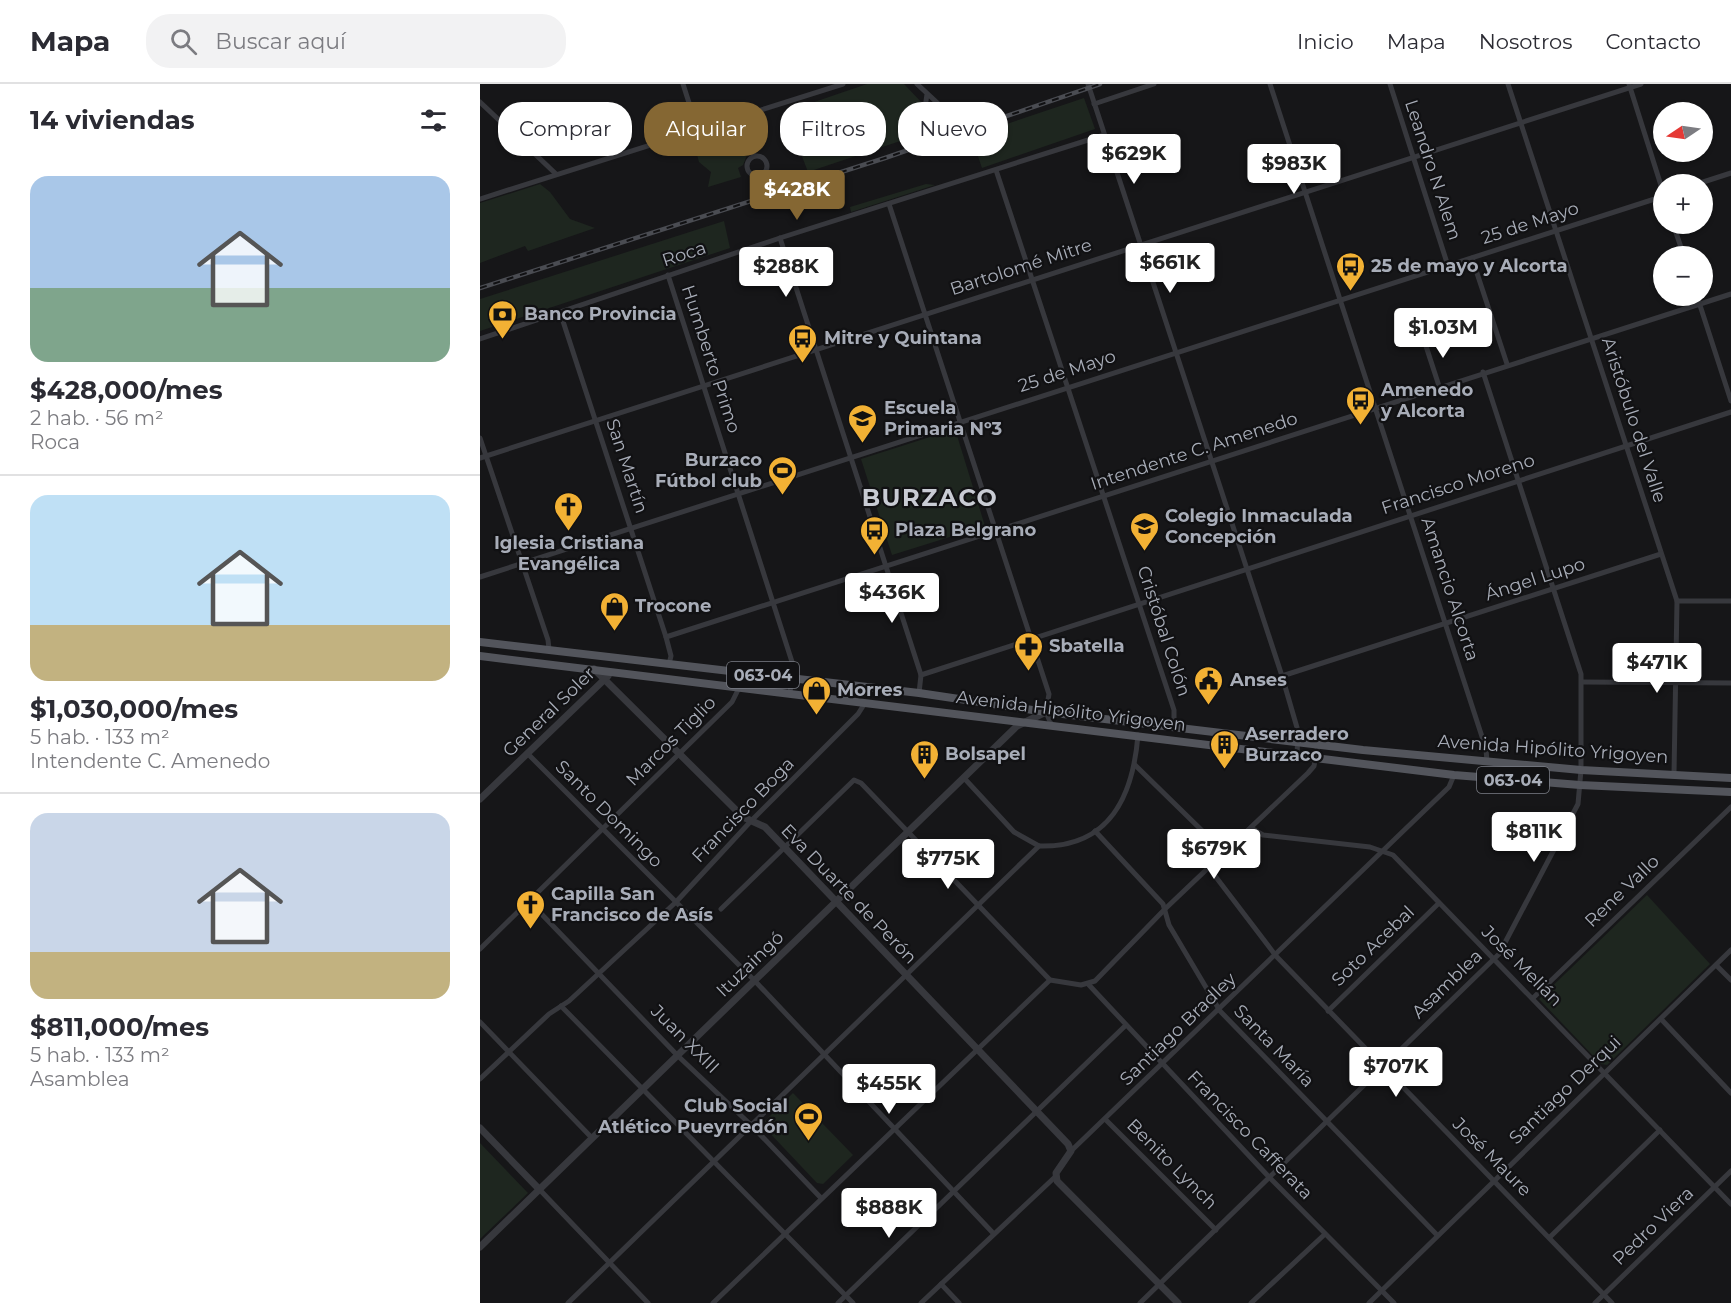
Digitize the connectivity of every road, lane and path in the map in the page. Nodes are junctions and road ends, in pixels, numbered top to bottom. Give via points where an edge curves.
1 (683, 84) edge
2 (843, 84) edge
3 (917, 84) edge
4 (1088, 84) edge
5 (1154, 84) edge
6 (1270, 84) edge
7 (1390, 84) edge
8 (1508, 84) edge
9 (1641, 84) edge
10 (1629, 86) edge
11 (927, 94) junction
12 (480, 102) edge
13 (689, 102) edge
14 (1094, 104) junction
15 (768, 108) edge
16 (1521, 121) junction
17 (1104, 135) junction
18 (644, 147) edge
19 (1414, 156) junction
20 (996, 170) junction
21 (1731, 173) edge
22 (556, 174) junction
23 (1657, 174) edge
24 (1713, 179) edge
25 (1304, 191) junction
26 (480, 199) edge
27 (1653, 199) edge
28 (889, 204) junction
29 (1556, 230) junction
30 (780, 238) junction
31 (1141, 243) junction
32 (1472, 258) junction
33 (1448, 266) junction
34 (668, 275) junction
35 (1034, 279) junction
36 (1731, 294) edge
37 (1340, 299) junction
38 (1713, 300) edge
39 (1694, 306) edge
40 (1701, 306) edge
41 (560, 312) junction
42 (925, 315) junction
43 (1592, 338) junction
44 (480, 339) edge
45 (1424, 340) dead end
46 (815, 350) junction
47 (1176, 352) junction
48 (1507, 364) junction
49 (1483, 372) junction
50 (704, 386) junction
51 (1439, 386) junction
52 (1068, 387) junction
53 (1731, 401) edge
54 (1375, 407) junction
55 (1731, 412) edge
56 (597, 420) junction
57 (959, 422) junction
58 (480, 438) edge
59 (1627, 445) junction
60 (483, 457) edge
61 (850, 458) junction
62 (1211, 462) junction
63 (1519, 480) junction
64 (739, 494) junction
65 (1103, 495) junction
66 (1409, 515) junction
67 (631, 528) junction
68 (994, 531) junction
69 (1661, 554) junction
70 (522, 564) junction
71 (885, 566) junction
72 (1246, 569) junction
73 (480, 577) edge
74 (1553, 590) junction
75 (1677, 600) junction
76 (1731, 601) edge
77 (774, 602) junction
78 (1139, 604) junction
79 (1445, 624) junction
80 (666, 637) junction
81 (1031, 640) junction
82 (480, 642) edge
83 (549, 650) junction
84 (480, 656) edge
85 (669, 665) junction
86 (594, 669) junction
87 (613, 672) junction
88 (741, 673) junction
89 (921, 675) junction
90 (1282, 676) junction
91 (793, 679) junction
92 (604, 680) junction
93 (1582, 682) junction
94 (1675, 682) junction
95 (1731, 683) edge
96 (739, 688) junction
97 (790, 693) junction
98 (919, 693) junction
99 (866, 703) junction
100 (1046, 712) junction
101 (1023, 722) junction
102 (1051, 724) junction
103 (1174, 726) junction
104 (1138, 735) junction
105 (1299, 742) junction
106 (1318, 744) junction
107 (527, 753) junction
108 (680, 753) junction
109 (1297, 755) junction
110 (1316, 758) junction
111 (1487, 762) junction
112 (1135, 765) junction
113 (1581, 770) junction
114 (1674, 774) junction
115 (1454, 775) junction
116 (964, 778) junction
117 (1731, 778) edge
118 (1581, 785) junction
119 (1731, 792) edge
120 (480, 798) edge
121 (1731, 807) edge
122 (751, 821) junction
123 (1251, 828) junction
124 (602, 829) junction
125 (909, 831) junction
126 (1095, 831) junction
127 (783, 846) junction
128 (1039, 846) junction
129 (1385, 850) junction
130 (1225, 853) junction
131 (1209, 868) junction
132 (530, 901) junction
133 (676, 902) junction
134 (835, 902) junction
135 (1439, 903) junction
136 (978, 904) junction
137 (720, 909) dead end
138 (1165, 909) junction
139 (480, 949) edge
140 (1731, 950) edge
141 (1276, 956) junction
142 (1495, 959) junction
143 (1716, 965) junction
144 (599, 972) junction
145 (905, 975) junction
146 (754, 980) junction
147 (1050, 980) junction
148 (1731, 980) edge
149 (1089, 985) junction
150 (1533, 998) junction
151 (561, 1006) junction
152 (1220, 1011) junction
153 (1328, 1011) junction
154 (1660, 1019) junction
155 (480, 1022) edge
156 (1125, 1026) junction
157 (976, 1050) junction
158 (509, 1052) junction
159 (824, 1054) junction
160 (678, 1056) junction
161 (1163, 1066) junction
162 (1382, 1066) junction
163 (1604, 1072) junction
164 (480, 1080) edge
165 (643, 1089) junction
166 (1731, 1093) edge
167 (1036, 1111) junction
168 (1106, 1120) junction
169 (1326, 1122) junction
170 (751, 1125) junction
171 (894, 1127) junction
172 (480, 1128) edge
173 (1660, 1130) junction
174 (592, 1138) junction
175 (1071, 1151) junction
176 (715, 1161) junction
177 (1731, 1171) edge
178 (1055, 1177) junction
179 (1269, 1177) junction
180 (1493, 1181) junction
181 (1715, 1187) junction
182 (539, 1189) junction
183 (956, 1192) junction
184 (821, 1198) junction
185 (1731, 1204) edge
186 (1216, 1230) junction
187 (993, 1233) junction
188 (784, 1234) junction
189 (1325, 1234) junction
190 (1437, 1235) junction
191 (1550, 1237) junction
192 (480, 1246) edge
193 (610, 1264) junction
194 (941, 1284) junction
195 (1160, 1284) junction
196 (1382, 1290) junction
197 (1604, 1294) junction
198 (846, 1296) junction
199 (568, 1303) edge
200 (648, 1303) edge
201 (713, 1303) edge
202 (838, 1303) edge
203 (852, 1303) edge
204 (921, 1303) edge
205 (959, 1303) edge
206 (1140, 1303) edge
207 (1178, 1303) edge
208 (1251, 1303) edge
209 (1369, 1303) edge
210 (1394, 1303) edge
211 (1595, 1303) edge
212 (1612, 1303) edge

1 - 13 street
2 - 15 street
3 - 11 street
4 - 14 street
5 - 14 street
6 - 25 street, Amancio Alcorta
7 - 19 street, Leandro N Alem
8 - 16 street, Aristóbulo del Valle
9 - 10 street, Bartolomé Mitre
10 - 16 street, Bartolomé Mitre
10 - 23 street
11 - 11 street via 925,108 929,120 945,121 945,110
12 - 22 street
14 - 17 street
16 - 19 street, Bartolomé Mitre
16 - 29 street, Aristóbulo del Valle
17 - 20 street, Roca
17 - 31 street
18 - 22 street
19 - 25 street, Bartolomé Mitre
19 - 33 street, Leandro N Alem
20 - 28 street, Roca
20 - 35 street, Cristóbal Colón
21 - 24 street
22 - 26 street
25 - 31 street, Bartolomé Mitre
25 - 37 street, Amancio Alcorta
27 - 29 street, 25 de Mayo
28 - 30 street, Roca
28 - 42 street
29 - 32 street, 25 de Mayo
29 - 43 street, Aristóbulo del Valle
30 - 34 street, Roca
30 - 46 street
31 - 35 street, Bartolomé Mitre
31 - 47 street
32 - 33 street, 25 de Mayo
32 - 48 street, Leandro N Alem
33 - 37 street, 25 de Mayo
34 - 41 street, Roca
34 - 50 street, Humberto Primo
35 - 42 street, Bartolomé Mitre
35 - 52 street, Cristóbal Colón
36 - 38 street, Intendente C. Amenedo
37 - 47 street, 25 de Mayo
37 - 54 street, Amancio Alcorta
39 - 43 street, Intendente C. Amenedo
40 - 53 street
41 - 44 street, Roca
41 - 56 street, San Martín
42 - 46 street, Bartolomé Mitre
42 - 57 street
43 - 48 street, Intendente C. Amenedo
43 - 59 street, Aristóbulo del Valle
45 - 51 street
46 - 50 street, Bartolomé Mitre
46 - 61 street
47 - 52 street, 25 de Mayo
47 - 62 street
48 - 49 street, Intendente C. Amenedo
49 - 51 street, Intendente C. Amenedo
49 - 63 street
50 - 56 street, Bartolomé Mitre
50 - 64 street, Humberto Primo
51 - 54 street, Intendente C. Amenedo
52 - 57 street, 25 de Mayo
52 - 65 street, Cristóbal Colón
54 - 62 street, Intendente C. Amenedo
54 - 66 street, Amancio Alcorta
55 - 59 street, Francisco Moreno
56 - 60 street, Bartolomé Mitre
56 - 67 street, San Martín
57 - 61 street, 25 de Mayo
57 - 68 street
58 - 60 street
59 - 63 street, Francisco Moreno
59 - 69 street, Aristóbulo del Valle
60 - 70 street
61 - 64 street, 25 de Mayo
61 - 71 street
62 - 65 street, Intendente C. Amenedo
62 - 72 street
63 - 66 street, Francisco Moreno
63 - 74 street
64 - 67 street, 25 de Mayo
64 - 77 street, Humberto Primo
65 - 68 street, Intendente C. Amenedo
65 - 78 street, Cristóbal Colón
66 - 72 street, Francisco Moreno
66 - 79 street, Amancio Alcorta
67 - 70 street, 25 de Mayo
67 - 80 street, San Martín
68 - 71 street, Intendente C. Amenedo
68 - 81 street
69 - 74 street, Ángel Lupo
69 - 75 street, Aristóbulo del Valle
70 - 73 street, 25 de Mayo
70 - 83 street
71 - 77 street, Intendente C. Amenedo
71 - 89 street
72 - 78 street, Francisco Moreno
72 - 90 street
74 - 79 street, Ángel Lupo
74 - 93 street
75 - 76 street
75 - 94 street, Aristóbulo del Valle
77 - 80 street, Intendente C. Amenedo
77 - 91 street, Humberto Primo via 794,664
78 - 81 street, Francisco Moreno
78 - 103 street, Cristóbal Colón via 1174,711
79 - 90 street, Ángel Lupo
79 - 111 street, Amancio Alcorta
80 - 85 street, San Martín
81 - 89 street, Francisco Moreno
81 - 100 street via 1048,694
82 - 83 main road, Avenida Hipólito Yrigoyen / 063-04
83 - 85 main road, Avenida Hipólito Yrigoyen / 063-04
84 - 86 main road, Avenida Hipólito Yrigoyen / 063-04
85 - 88 main road, Avenida Hipólito Yrigoyen / 063-04
86 - 87 main road, Avenida Hipólito Yrigoyen / 063-04
86 - 92 street, Eva Duarte de Perón
87 - 92 street, General Soler
87 - 96 main road, Avenida Hipólito Yrigoyen / 063-04
88 - 91 main road, Avenida Hipólito Yrigoyen / 063-04
88 - 96 street, Marcos Tiglio
89 - 98 street
90 - 105 street
91 - 97 street, Humberto Primo
91 - 98 main road, Avenida Hipólito Yrigoyen / 063-04
92 - 107 street, General Soler
92 - 108 street, Eva Duarte de Perón
93 - 94 street
93 - 113 street
94 - 95 street
94 - 114 street, Aristóbulo del Valle
96 - 97 main road, Avenida Hipólito Yrigoyen / 063-04
96 - 108 street, Marcos Tiglio via 732,702
97 - 99 main road, Avenida Hipólito Yrigoyen / 063-04
98 - 100 main road, Avenida Hipólito Yrigoyen / 063-04
99 - 101 main road, Avenida Hipólito Yrigoyen / 063-04
99 - 122 street, Francisco Boga
100 - 101 street, Ituzaingó
100 - 102 street
100 - 103 main road, Avenida Hipólito Yrigoyen / 063-04
101 - 102 main road, Avenida Hipólito Yrigoyen / 063-04
101 - 116 street, Ituzaingó
102 - 104 main road, Avenida Hipólito Yrigoyen / 063-04
103 - 105 main road, Avenida Hipólito Yrigoyen / 063-04
104 - 109 main road, Avenida Hipólito Yrigoyen / 063-04
104 - 112 street
105 - 106 main road, Avenida Hipólito Yrigoyen / 063-04
105 - 109 street
106 - 110 street
106 - 111 main road, Avenida Hipólito Yrigoyen / 063-04
107 - 120 street, General Soler
107 - 124 street, Santo Domingo
108 - 122 street, Eva Duarte de Perón
108 - 124 street, Marcos Tiglio
109 - 110 main road, Avenida Hipólito Yrigoyen / 063-04
110 - 115 main road, Avenida Hipólito Yrigoyen / 063-04
110 - 123 street via 1308,774
111 - 113 main road, Avenida Hipólito Yrigoyen / 063-04
112 - 126 street via 1122,802
112 - 130 street
113 - 114 main road, Avenida Hipólito Yrigoyen / 063-04
113 - 118 street, Asamblea
114 - 117 main road, Avenida Hipólito Yrigoyen / 063-04
115 - 118 main road, Avenida Hipólito Yrigoyen / 063-04
115 - 129 street, Santiago Bradley via 1449,787
116 - 125 street, Ituzaingó
116 - 128 street via 1014,832
118 - 119 main road, Avenida Hipólito Yrigoyen / 063-04
118 - 142 street, Asamblea via 1578,804
121 - 150 street, Rene Vallo
122 - 127 street, Eva Duarte de Perón via 762,825
122 - 133 street, Francisco Boga
123 - 129 street via 1263,835
123 - 130 street
124 - 132 street, Marcos Tiglio
124 - 133 street, Santo Domingo
125 - 127 street via 861,783 850,782
125 - 134 street, Ituzaingó
125 - 136 street
126 - 128 street via 1071,844
126 - 138 street, Santa María
127 - 134 street, Eva Duarte de Perón
127 - 137 street
128 - 136 street
129 - 135 street, José Melián
129 - 141 street, Santiago Bradley
130 - 131 street
131 - 138 street
131 - 141 street, José Maure
132 - 139 street, Marcos Tiglio
132 - 144 street, Juan XXIII
133 - 144 street, Francisco Boga
133 - 146 street, Santo Domingo
134 - 145 street, Eva Duarte de Perón
134 - 146 street, Ituzaingó
135 - 142 street, José Melián
135 - 153 street, Soto Acebal
136 - 145 street
136 - 147 street
138 - 149 street
138 - 152 street, Santa María via 1169,925
140 - 143 street, Santiago Derqui
141 - 152 street, Santiago Bradley
141 - 153 street, José Maure
142 - 150 street, José Melián
142 - 162 street, Asamblea
143 - 148 street
143 - 154 street, Santiago Derqui
144 - 151 street, Francisco Boga
144 - 160 street, Juan XXIII
145 - 157 street, Eva Duarte de Perón
145 - 159 street
146 - 159 street, Santo Domingo
146 - 160 street, Ituzaingó
147 - 149 street
147 - 157 street
149 - 156 street, Francisco Cafferata
150 - 163 street, José Melián
151 - 158 street, Francisco Boga
151 - 165 street
152 - 161 street, Santiago Bradley
152 - 169 street, Santa María
153 - 162 street, José Maure
154 - 163 street, Santiago Derqui
154 - 166 street
155 - 158 street
156 - 161 street, Francisco Cafferata
156 - 167 street
157 - 167 street, Eva Duarte de Perón
157 - 171 street
158 - 164 street, Francisco Boga
158 - 174 street
159 - 170 street
159 - 171 street, Santo Domingo
160 - 165 street, Ituzaingó
160 - 170 street, Juan XXIII
161 - 168 street, Santiago Bradley
161 - 179 street, Francisco Cafferata
162 - 169 street, Asamblea
162 - 180 street, José Maure
163 - 173 street, José Melián
163 - 180 street, Santiago Derqui
165 - 174 street, Ituzaingó
165 - 176 street
167 - 175 street, Eva Duarte de Perón
167 - 183 street
168 - 175 street, Santiago Bradley
168 - 186 street, Benito Lynch
169 - 179 street, Asamblea
169 - 190 street, Santa María
170 - 176 street
170 - 184 street, Juan XXIII
171 - 183 street, Santo Domingo
171 - 184 street
172 - 182 street
173 - 181 street, José Melián
173 - 191 street
174 - 182 street, Ituzaingó
175 - 178 street, Santiago Bradley
176 - 188 street
176 - 193 street
177 - 181 street, Pedro Viera
178 - 187 street, Santiago Bradley
178 - 195 street
179 - 186 street, Asamblea
179 - 189 street, Francisco Cafferata
180 - 190 street, Santiago Derqui
180 - 191 street, José Maure
181 - 185 street, José Melián
181 - 197 street, Pedro Viera
182 - 192 street, Ituzaingó
182 - 193 street
183 - 187 street, Santo Domingo
183 - 198 street
184 - 188 street
186 - 195 street, Asamblea
187 - 194 street, Santiago Bradley
188 - 198 street
188 - 201 street
189 - 196 street, Francisco Cafferata
189 - 208 street
190 - 196 street, Santiago Derqui
191 - 197 street, José Maure
193 - 199 street
193 - 200 street
194 - 204 street, Santiago Bradley
194 - 205 street
195 - 206 street, Asamblea
195 - 207 street
196 - 209 street, Santiago Derqui
196 - 210 street, Francisco Cafferata
197 - 211 street, Pedro Viera
197 - 212 street, José Maure
198 - 202 street
198 - 203 street

